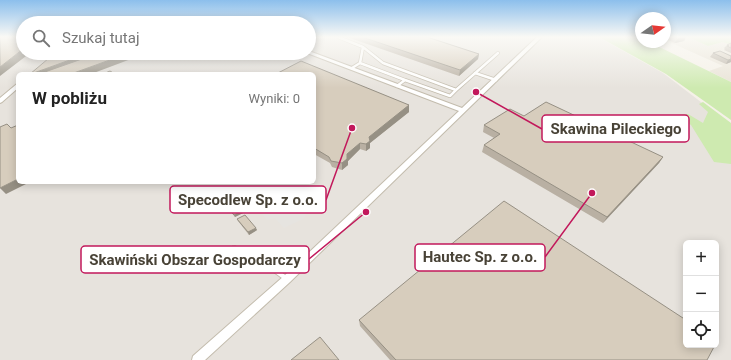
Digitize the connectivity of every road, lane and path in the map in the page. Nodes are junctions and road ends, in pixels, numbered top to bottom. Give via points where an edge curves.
1 (362, 54) edge
2 (372, 54) edge
3 (497, 54) edge
4 (523, 54) edge
5 (316, 55) edge
6 (360, 63) junction
7 (352, 68) junction
8 (475, 73) junction
9 (405, 80) junction
10 (496, 80) junction
11 (397, 86) junction
12 (16, 87) edge
13 (456, 90) junction
14 (0, 101) edge
15 (463, 111) junction
16 (234, 248) dead end
17 (287, 278) junction
18 (197, 360) edge

1 - 6 lane
2 - 13 lane via 383,63
3 - 8 lane
4 - 10 street
5 - 7 street
6 - 7 lane
6 - 9 lane
7 - 11 street
8 - 10 lane
8 - 13 lane
9 - 11 lane
9 - 13 lane via 450,96
10 - 15 street
11 - 15 street
12 - 14 street
15 - 17 street
16 - 17 lane via 253,255
17 - 18 street

